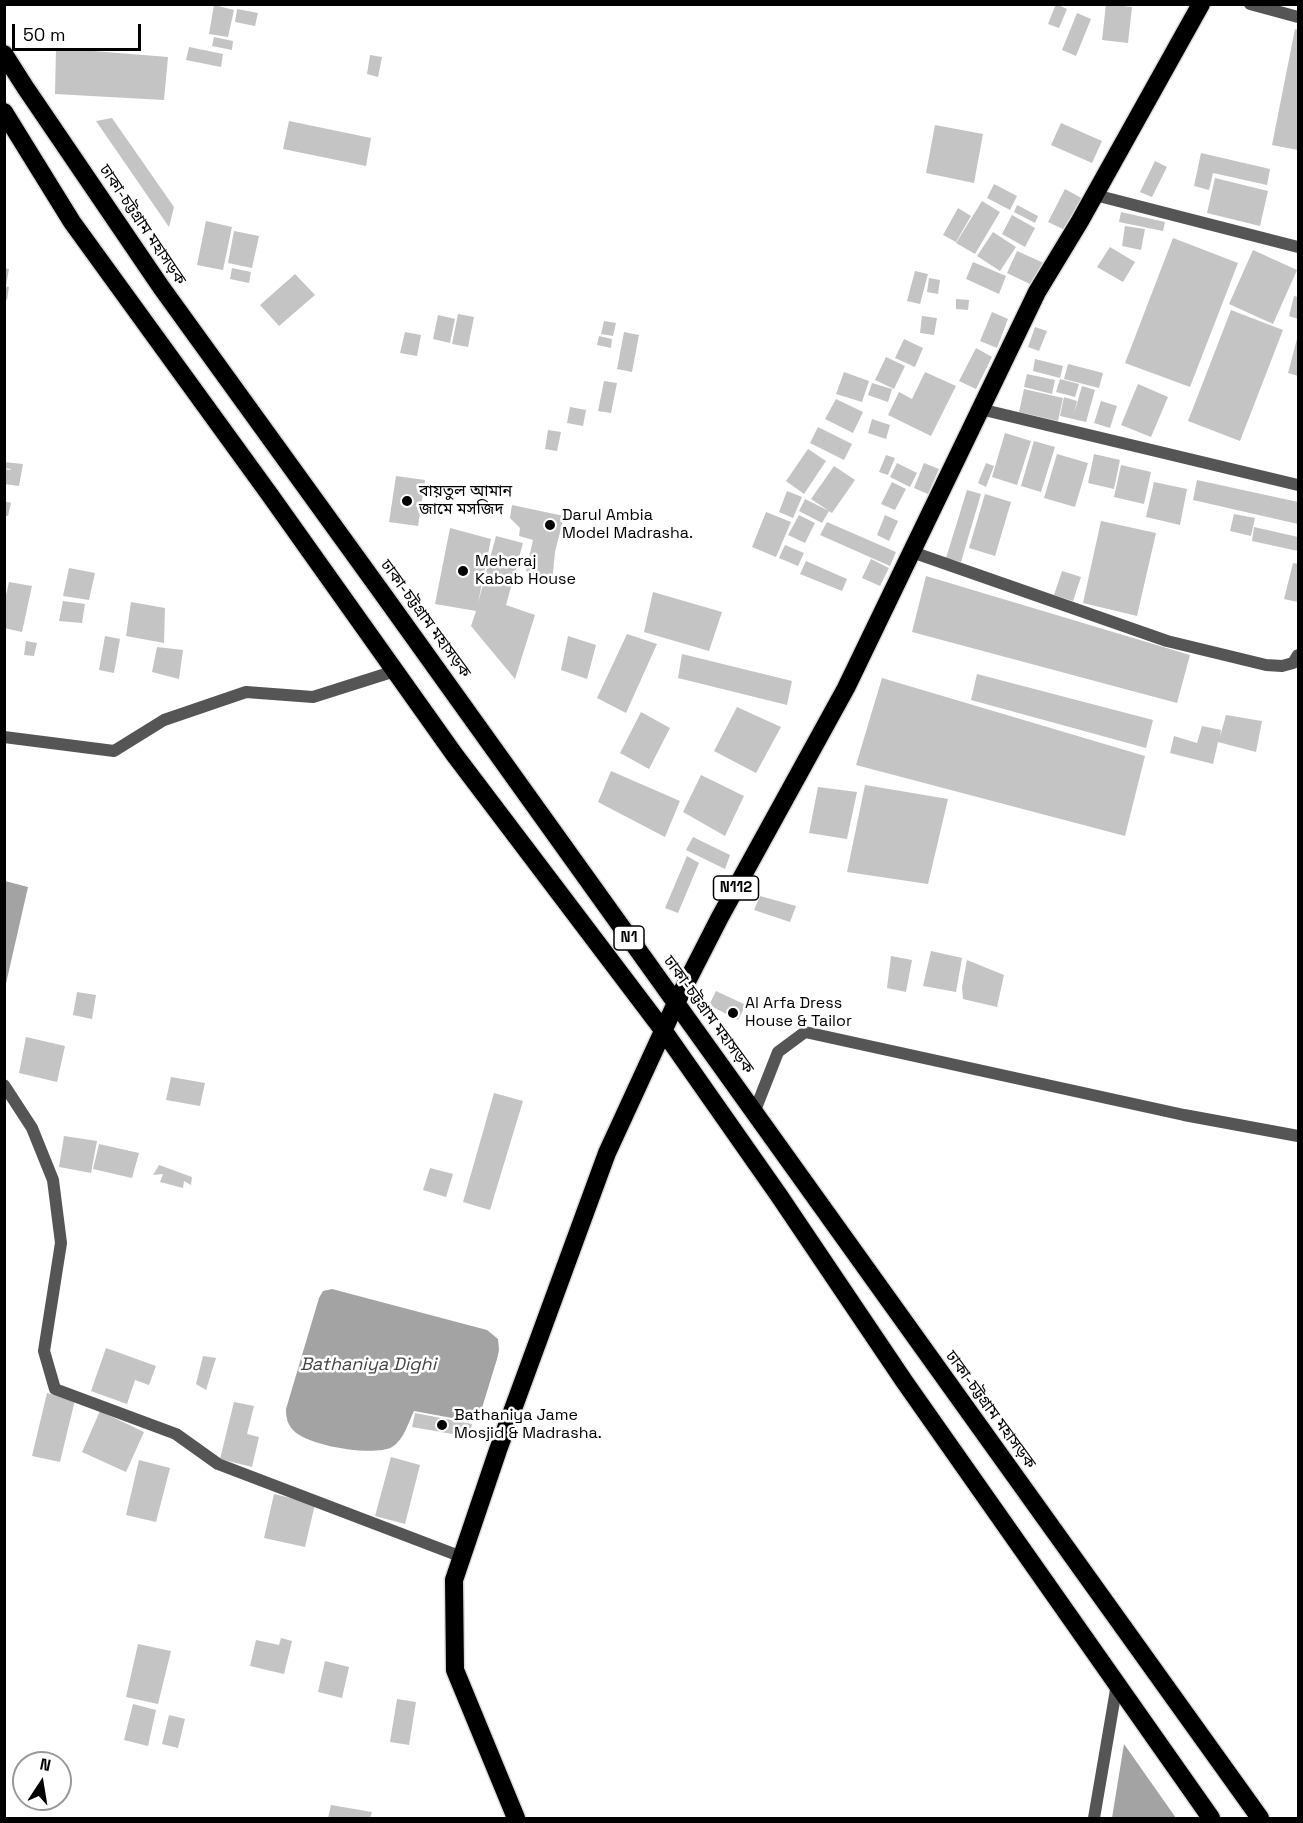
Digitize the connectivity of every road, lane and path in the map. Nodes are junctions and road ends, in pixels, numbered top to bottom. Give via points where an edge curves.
1 (1201, 4) edge
2 (1250, 4) edge
3 (1299, 17) edge
4 (4, 54) edge
5 (4, 112) edge
6 (1095, 195) junction
7 (1299, 247) edge
8 (980, 409) junction
9 (1299, 484) edge
10 (912, 552) junction
11 (1299, 655) edge
12 (395, 671) junction
13 (4, 737) edge
14 (676, 1003) junction
15 (663, 1030) junction
16 (4, 1085) edge
17 (754, 1113) junction
18 (1299, 1136) edge
19 (462, 1557) junction
20 (1117, 1684) junction
21 (516, 1818) edge
22 (1094, 1818) edge
23 (1210, 1818) edge
24 (1260, 1818) edge

1 - 6 highway, N112
2 - 3 street
4 - 14 highway, ঢাকা-চট্টগ্রাম মহাসড়ক / N1 via 161,287
5 - 12 highway, N1 via 72,222
6 - 7 street
6 - 8 highway, N112 via 1037,292
8 - 9 street
8 - 10 highway, N112
10 - 11 street via 1167,641 1282,666 1293,663
10 - 14 highway, N112 via 846,688
12 - 13 street via 313,697 246,692 164,720 114,751
12 - 15 highway, N1
14 - 15 highway, N112
14 - 17 highway, ঢাকা-চট্টগ্রাম মহাসড়ক / N1
15 - 19 highway, N112 via 607,1153
15 - 20 highway, N1
16 - 19 street via 32,1128 53,1180 61,1243 44,1351 55,1389 176,1434 218,1464
17 - 18 street via 778,1052 806,1032 1184,1115
17 - 24 highway, ঢাকা-চট্টগ্রাম মহাসড়ক / N1
19 - 21 highway, N112 via 454,1580 455,1670
20 - 22 street
20 - 23 highway, N1

